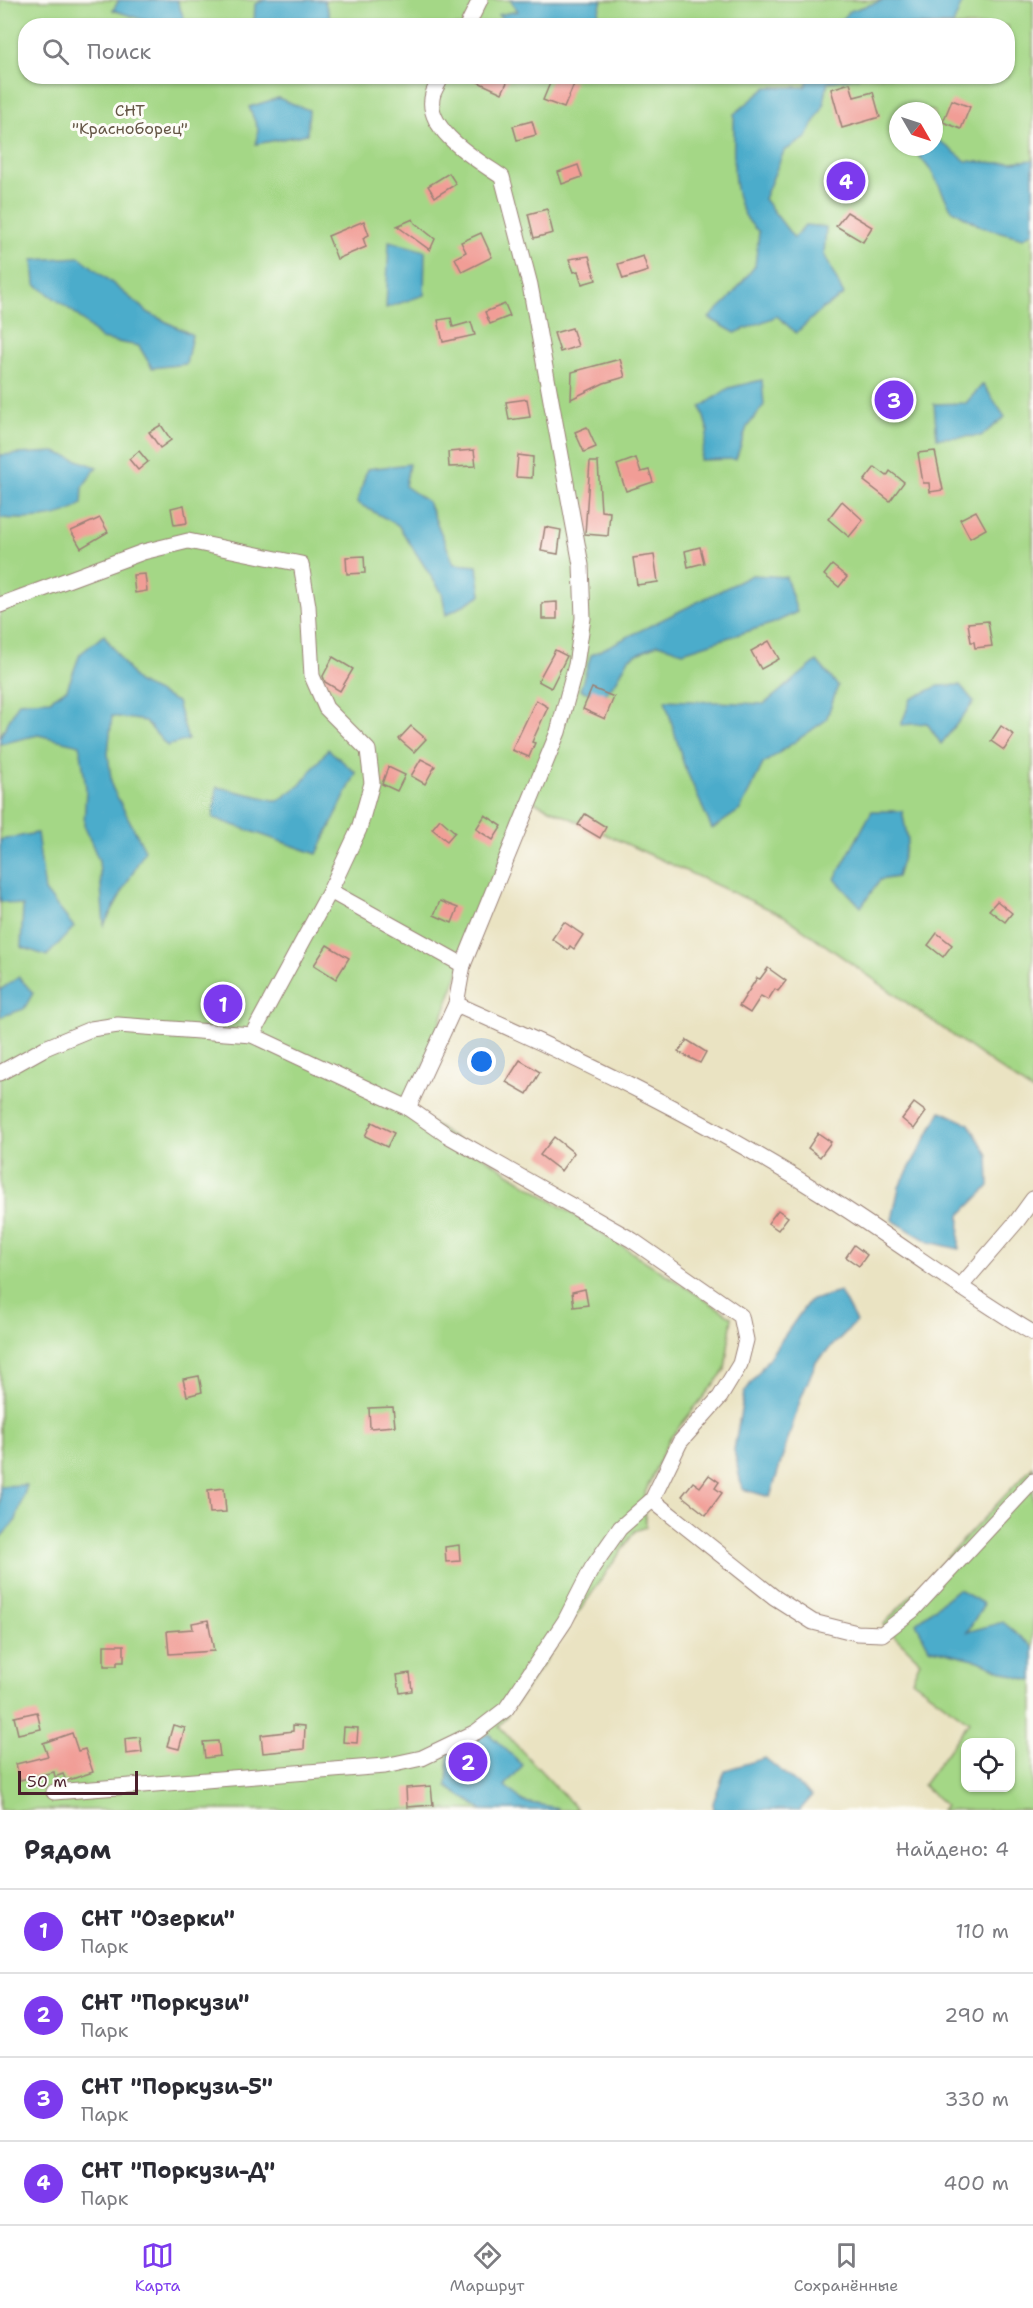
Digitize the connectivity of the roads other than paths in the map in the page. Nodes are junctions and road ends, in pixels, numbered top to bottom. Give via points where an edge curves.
1 (480, 0) edge
2 (471, 18) edge
3 (438, 84) edge
4 (0, 605) edge
5 (330, 891) junction
6 (463, 965) junction
7 (456, 1004) junction
8 (252, 1035) junction
9 (0, 1073) edge
10 (408, 1108) junction
11 (1033, 1199) edge
12 (960, 1287) junction
13 (1033, 1333) edge
14 (1033, 1481) edge
15 (652, 1500) junction
16 (54, 1792) dead end

1 - 2 street
3 - 6 street via 432,96 435,116 445,133 502,177 505,188 530,285 579,553 583,618 576,665 558,732
4 - 5 street via 143,552 188,541 301,564 312,676 326,708 368,750 372,783 359,829
5 - 6 street
5 - 8 street
6 - 7 street
7 - 10 street
7 - 12 street via 583,1061 676,1110 834,1202
8 - 9 street via 117,1025 91,1029
8 - 10 street
10 - 15 street via 447,1135 633,1240 741,1316 746,1340 740,1364 720,1397 680,1442
11 - 12 street
12 - 13 street
14 - 15 street via 913,1610 882,1634 857,1633 813,1622 774,1597
15 - 16 street via 620,1528 592,1568 565,1621 506,1709 476,1732 422,1758 385,1766

